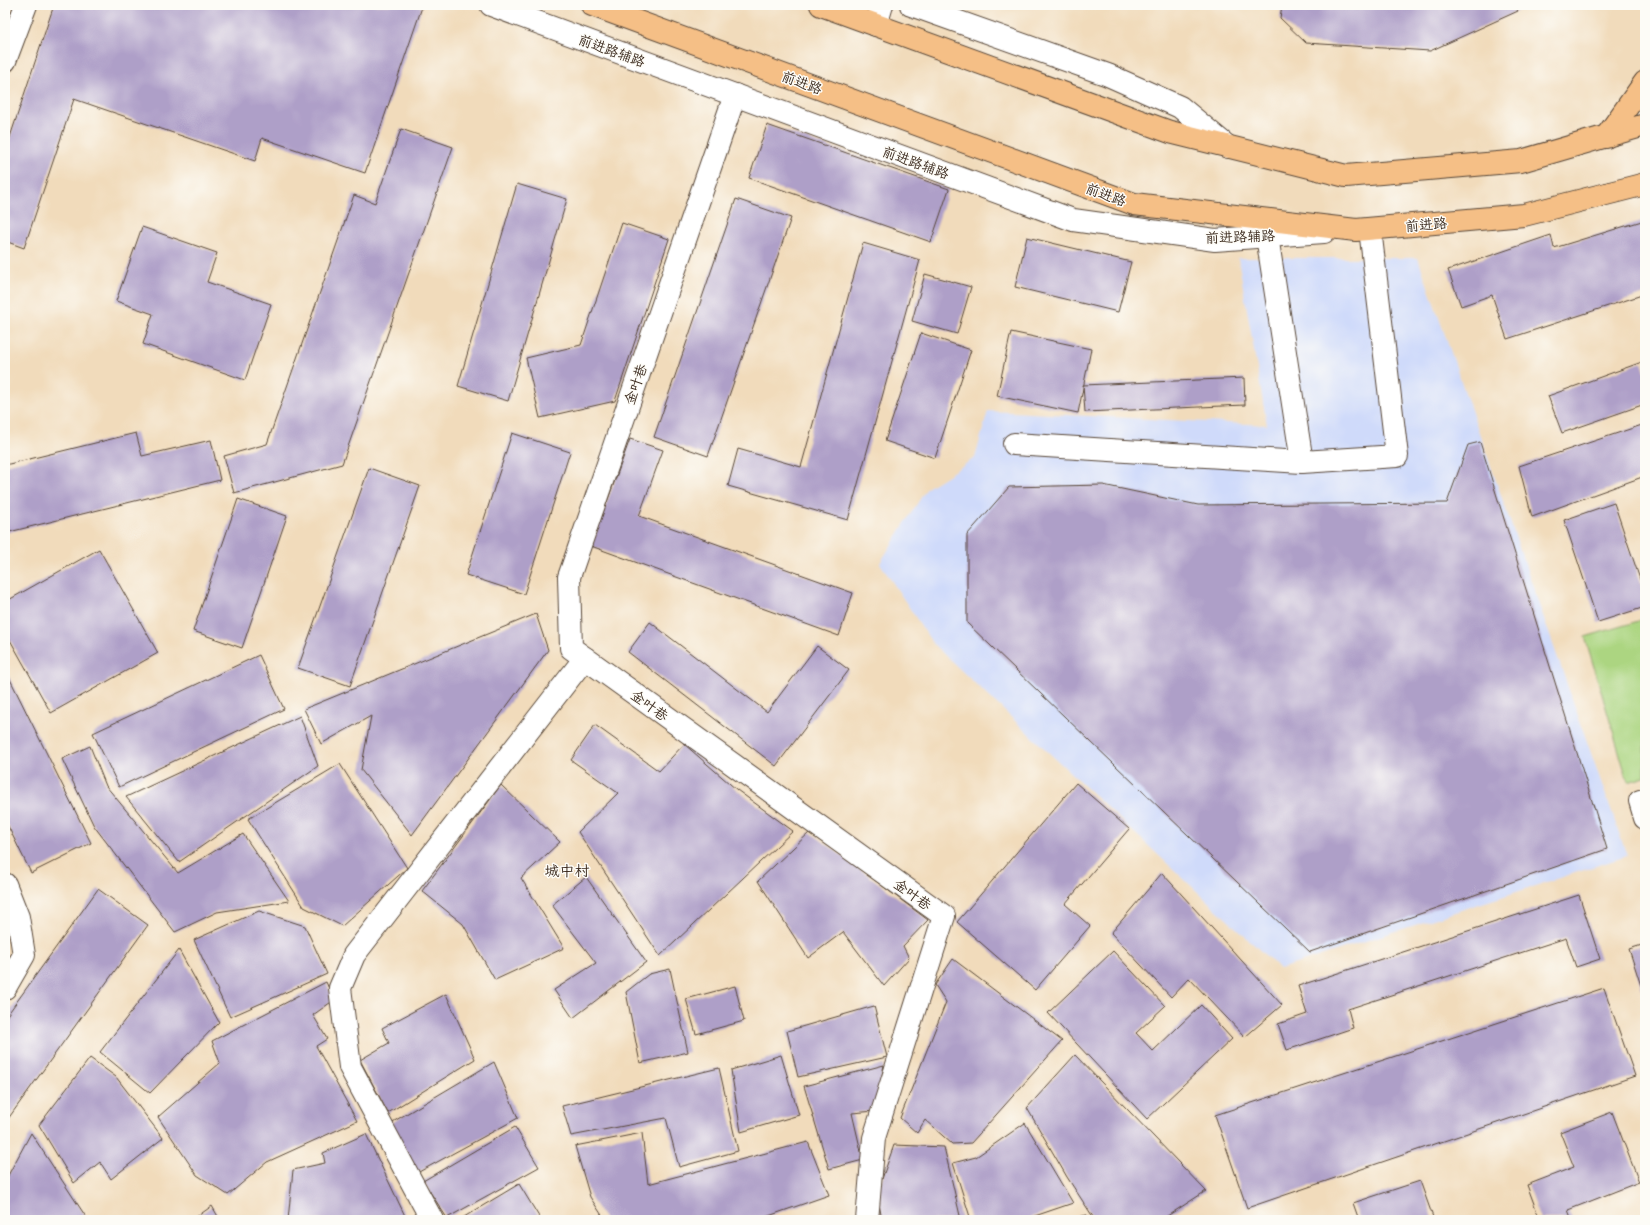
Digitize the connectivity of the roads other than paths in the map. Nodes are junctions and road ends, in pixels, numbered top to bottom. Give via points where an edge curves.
1 (26, 5) edge
2 (491, 5) edge
3 (592, 5) edge
4 (821, 5) edge
5 (911, 5) edge
6 (879, 15) edge
7 (5, 61) edge
8 (1645, 82) edge
9 (735, 95) junction
10 (1645, 126) edge
11 (1606, 137) junction
12 (1228, 147) junction
13 (1645, 184) edge
14 (1621, 190) junction
15 (1645, 193) edge
16 (1363, 229) junction
17 (1267, 236) junction
18 (1014, 444) dead end
19 (1302, 462) junction
20 (585, 658) junction
21 (1645, 800) edge
22 (1645, 818) edge
23 (5, 884) edge
24 (5, 988) edge
25 (432, 1220) edge
26 (867, 1220) edge

1 - 7 street
2 - 9 street, 前进路辅路
3 - 16 main road, 前进路 via 1134,204
4 - 6 main road
5 - 12 street via 1108,75 1180,107
6 - 12 main road via 1170,132
8 - 11 main road
9 - 17 street, 前进路辅路 via 1073,220 1215,240
9 - 20 street, 金叶巷 via 569,577 571,648
10 - 11 main road
11 - 12 main road via 1521,160 1346,176
13 - 14 main road, 前进路
14 - 15 main road
14 - 16 main road, 前进路 via 1524,215
16 - 17 street, 前进路辅路
16 - 19 street via 1397,456
17 - 19 street
18 - 19 street
20 - 25 street via 354,955 340,988 350,1066
20 - 26 street, 金叶巷 via 944,916 874,1138
21 - 22 street via 1640,801
23 - 24 street via 18,917 24,955

